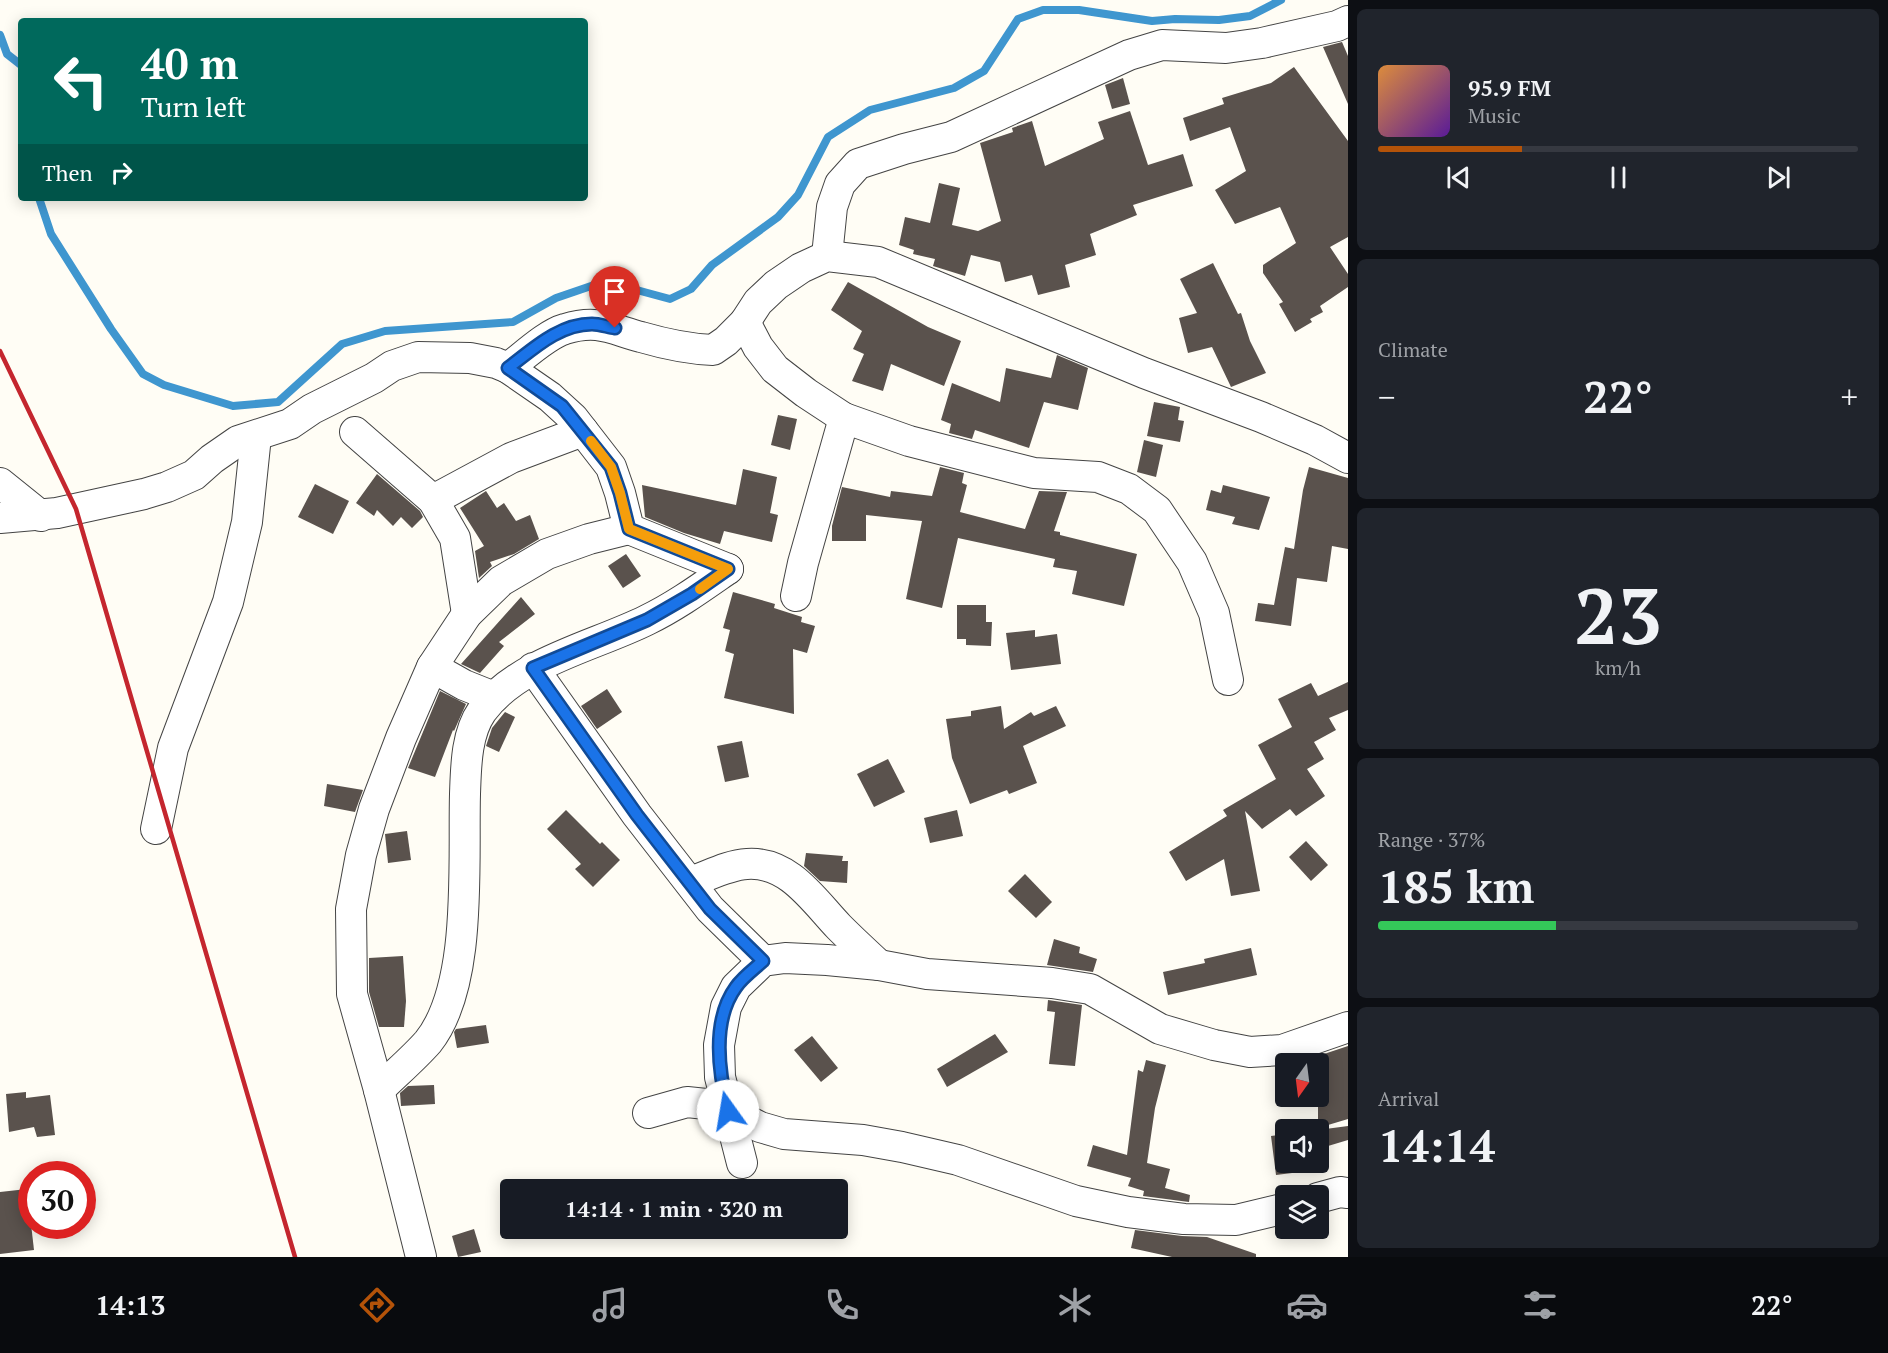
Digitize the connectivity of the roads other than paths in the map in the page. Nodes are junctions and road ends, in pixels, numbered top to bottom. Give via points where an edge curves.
1 (1348, 21) edge
2 (827, 256) junction
3 (745, 322) junction
4 (508, 368) junction
5 (844, 417) junction
6 (583, 430) junction
7 (355, 432) dead end
8 (256, 436) junction
9 (1348, 458) edge
10 (0, 483) edge
11 (433, 500) junction
12 (41, 516) junction
13 (0, 518) edge
14 (629, 529) junction
15 (796, 596) dead end
16 (467, 614) junction
17 (432, 667) junction
18 (533, 668) junction
19 (1228, 680) dead end
20 (494, 697) junction
21 (156, 829) dead end
22 (690, 882) junction
23 (763, 961) junction
24 (879, 965) junction
25 (1348, 1027) edge
26 (379, 1090) junction
27 (728, 1111) junction
28 (648, 1113) dead end
29 (742, 1163) dead end
30 (1348, 1192) edge
31 (1329, 1195) edge
32 (1275, 1211) edge
33 (421, 1257) edge

1 - 2 street via 1226,48 1162,45 1129,55 951,137 858,164 840,184 832,207
2 - 3 street via 776,285
2 - 9 street via 878,262 1144,374 1261,417
3 - 4 street via 713,350 669,344 599,325 563,329
3 - 5 street via 776,369
4 - 6 street via 562,406
4 - 8 street via 470,358 418,357 392,366 290,424
5 - 15 street
5 - 19 street via 909,441 1034,473 1098,477 1129,489 1157,510 1192,562 1214,613
6 - 11 street via 511,458
6 - 14 street via 611,467
7 - 11 street
8 - 12 street via 238,441 194,475 167,487
8 - 21 street via 247,522 228,602 173,748
10 - 12 street
11 - 16 street via 455,538
12 - 13 street
14 - 16 street via 547,554 501,581
14 - 18 street via 728,569 647,620
16 - 17 street
17 - 20 street
17 - 26 street via 374,809 351,909 352,994
18 - 20 street
18 - 22 street via 637,815
20 - 26 street via 481,713 469,741 465,907 446,1009 428,1041
22 - 23 street via 710,909
22 - 24 street via 748,864 787,874
23 - 24 street via 795,958
23 - 27 street via 736,987 726,1007 719,1045 720,1077
24 - 25 street via 927,974 1090,989 1160,1029 1250,1052 1282,1050
26 - 33 street
27 - 28 street via 687,1102
27 - 29 street
27 - 32 street via 784,1134 863,1140 958,1160 1076,1201 1128,1212 1236,1220
30 - 31 street

